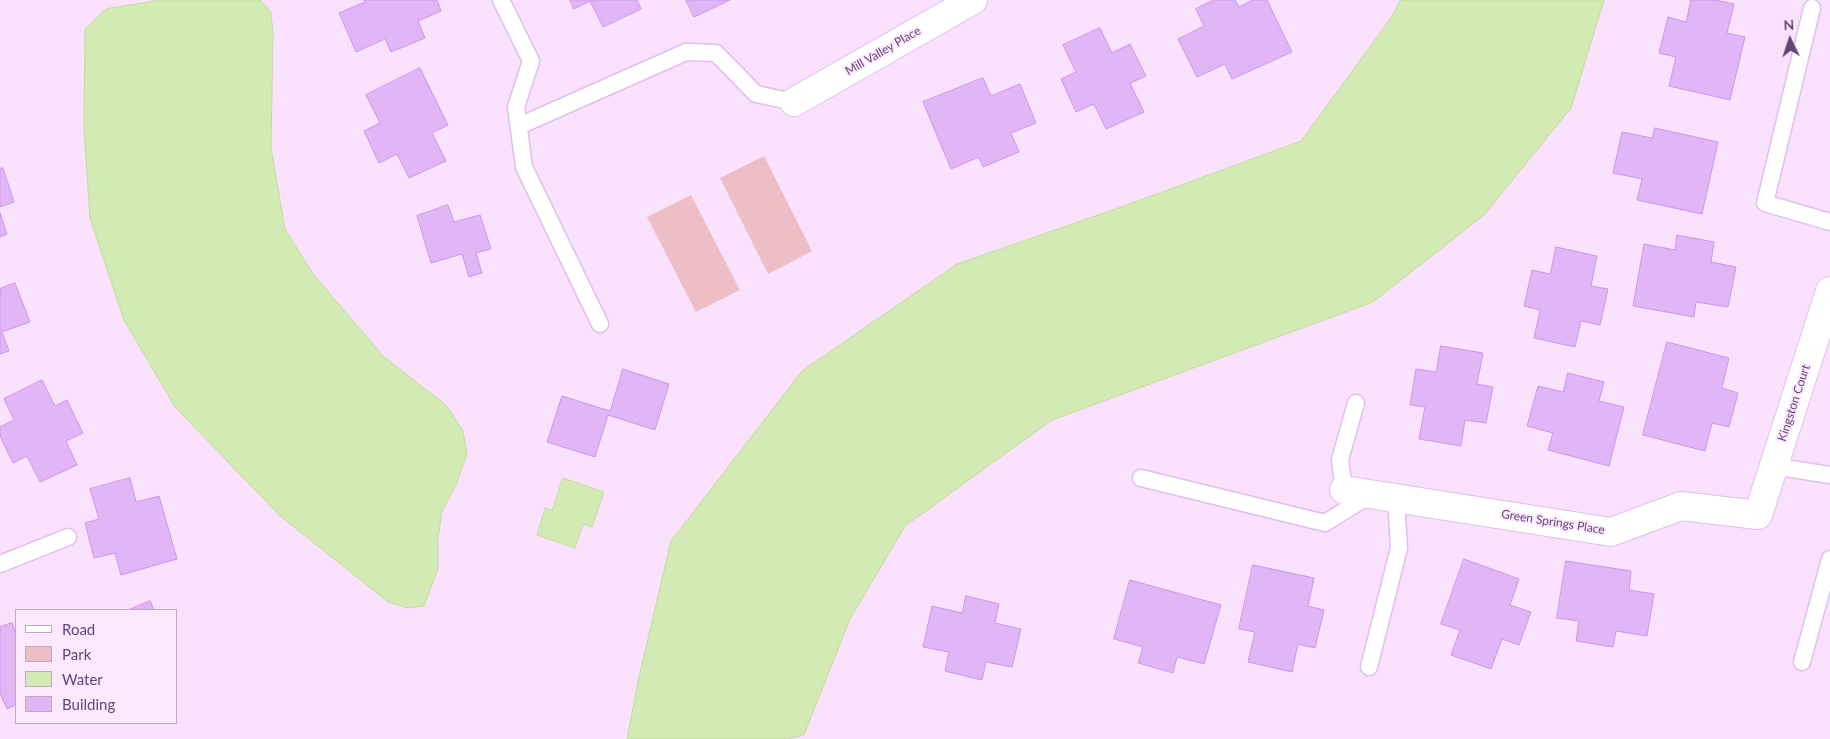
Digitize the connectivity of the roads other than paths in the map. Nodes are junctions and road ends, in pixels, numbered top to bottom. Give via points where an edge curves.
1 (501, 0) edge
2 (972, 0) edge
3 (1812, 8) dead end
4 (794, 102) joint
5 (519, 126) junction
6 (1830, 222) edge
7 (1830, 291) edge
8 (600, 324) dead end
9 (1356, 403) dead end
10 (1774, 466) junction
11 (1830, 475) edge
12 (1141, 478) dead end
13 (1344, 490) joint
14 (1384, 496) junction
15 (1758, 515) joint
16 (68, 537) dead end
17 (1830, 558) edge
18 (0, 564) edge
19 (1802, 662) dead end
20 (1368, 667) dead end

1 - 5 lane via 531,61 516,107
2 - 4 street, Mill Valley Place
3 - 6 lane via 1765,203
4 - 5 lane via 756,94 716,53 686,52
5 - 8 lane via 524,167
7 - 10 street, Kingston Court
9 - 13 lane via 1340,460
10 - 11 lane
10 - 15 street, Kingston Court
12 - 14 lane via 1325,523
13 - 14 street, Green Springs Place
14 - 15 street, Green Springs Place via 1611,532 1681,506
14 - 20 lane via 1400,548
16 - 18 lane
17 - 19 lane

